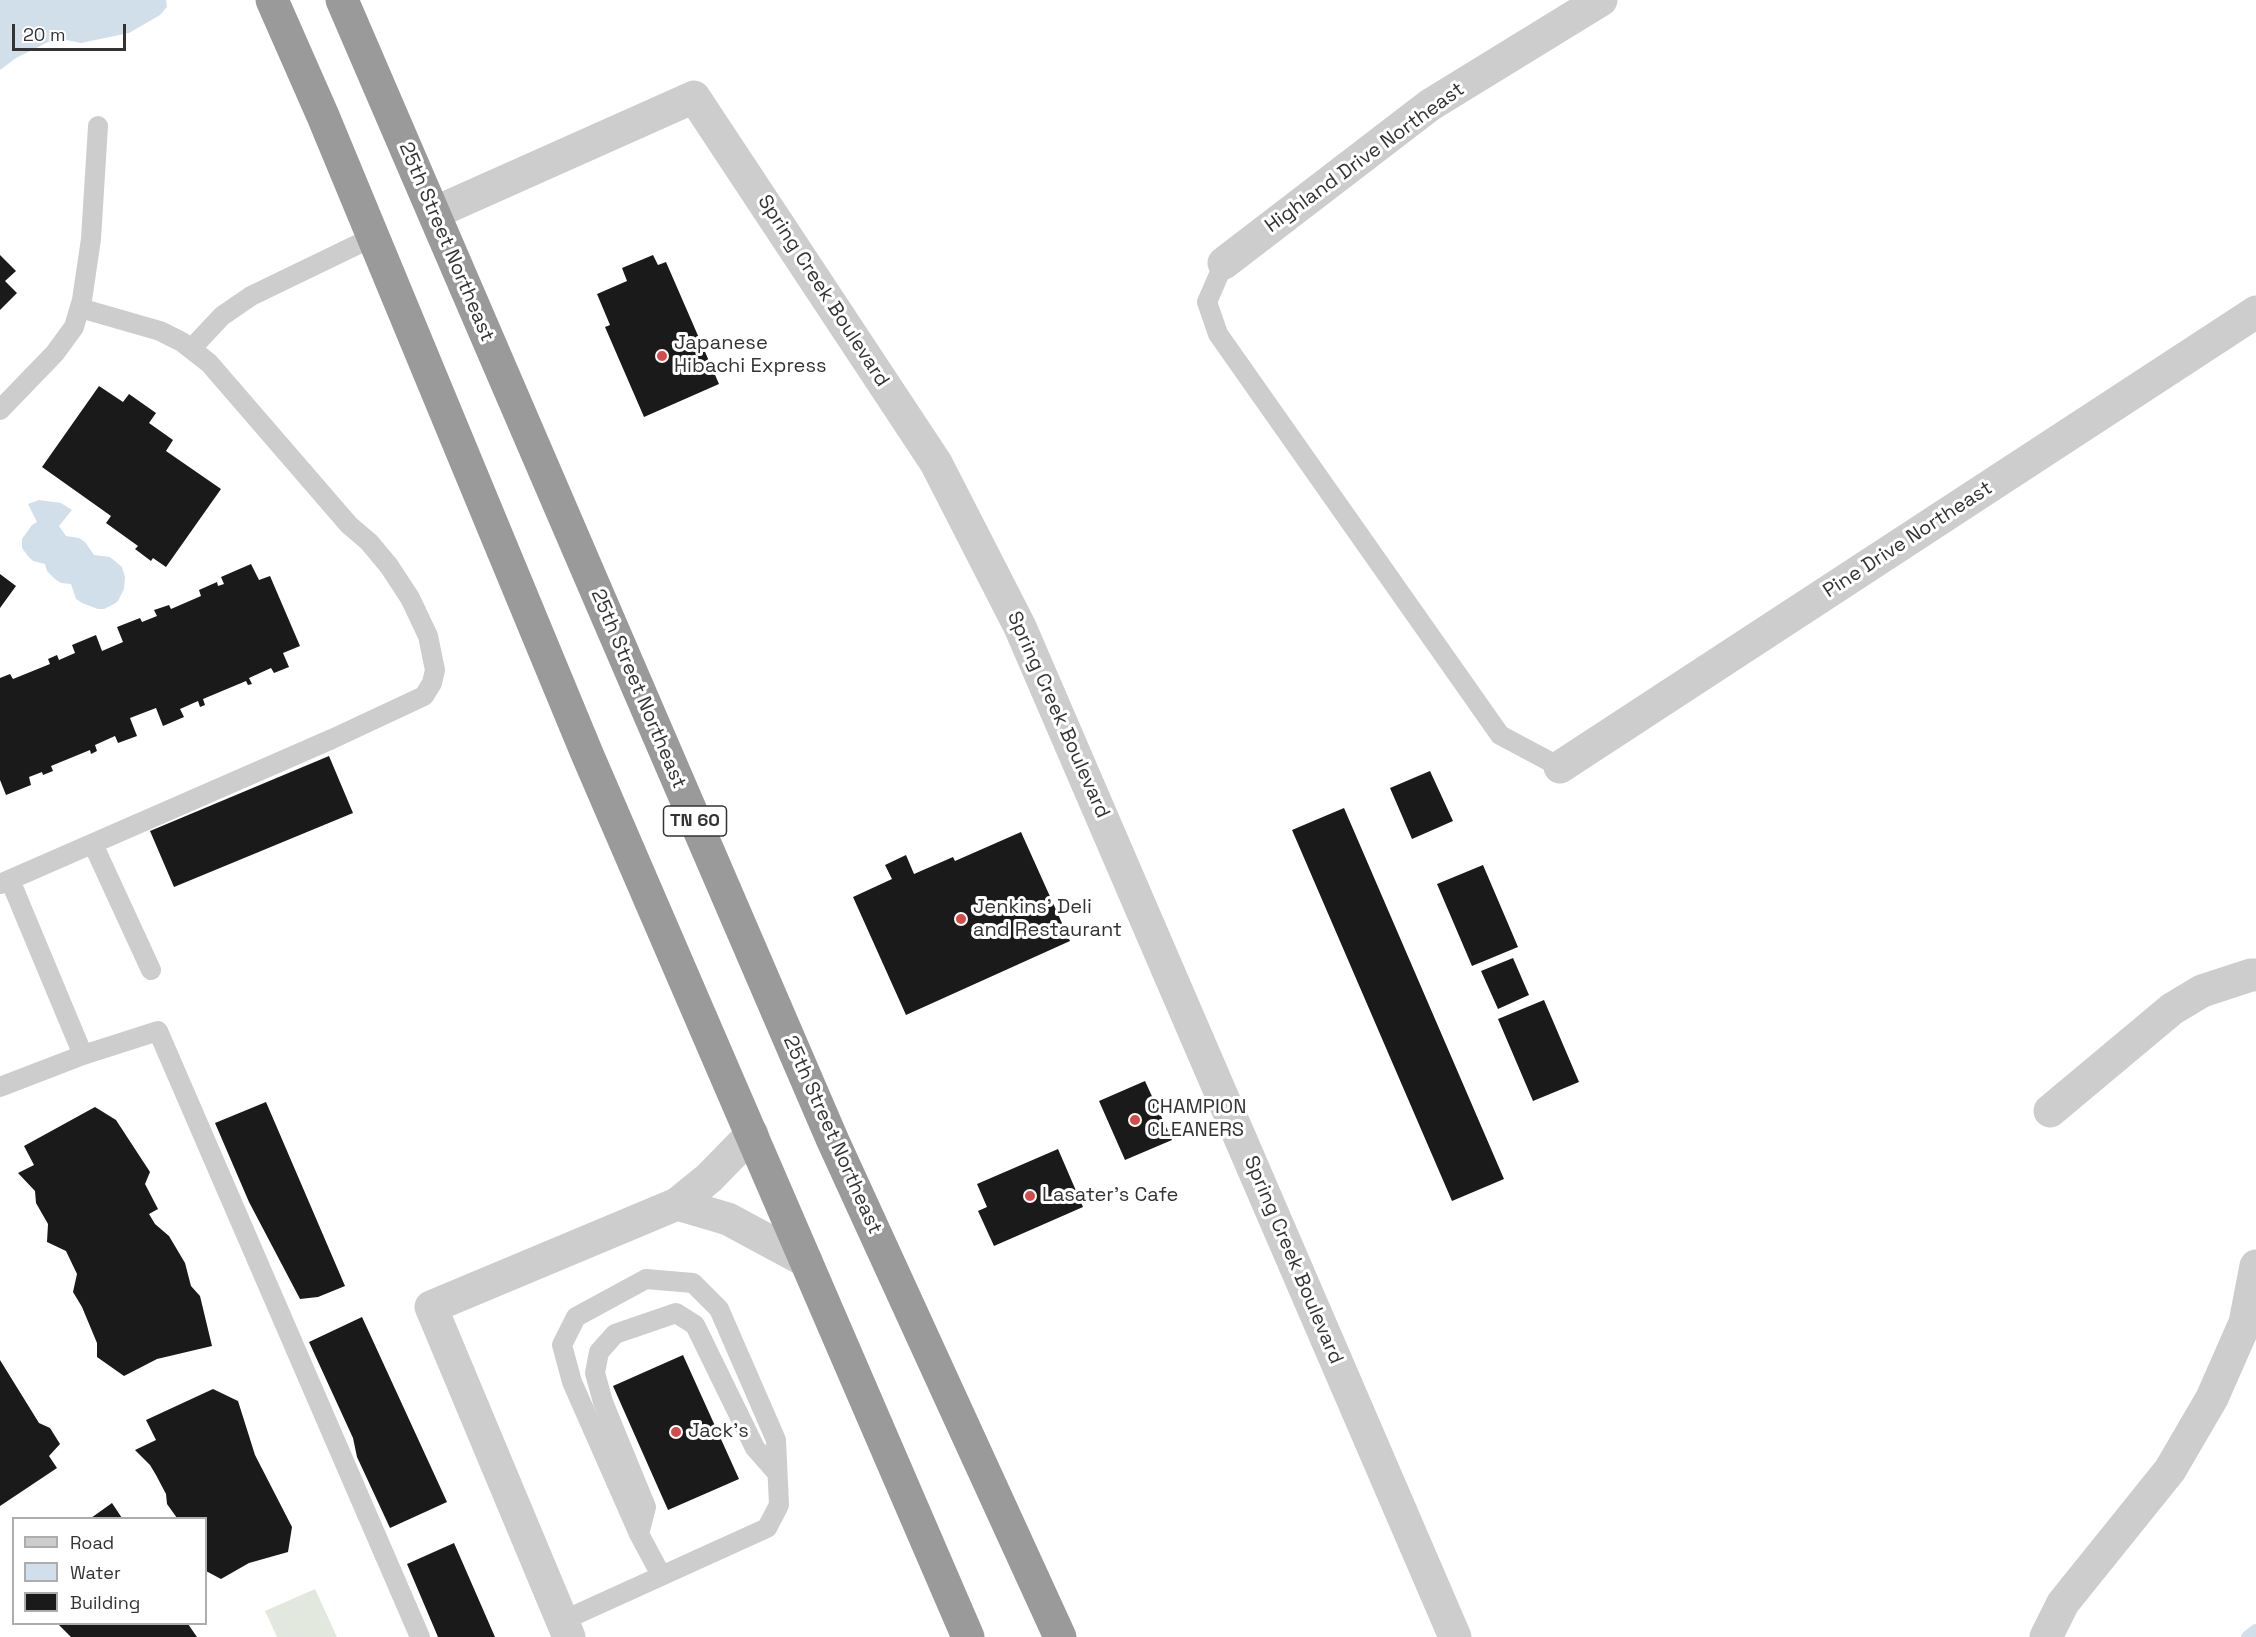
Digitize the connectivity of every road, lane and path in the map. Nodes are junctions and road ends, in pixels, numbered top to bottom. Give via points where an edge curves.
1 (272, 0) edge
2 (342, 0) edge
3 (1601, 0) edge
4 (99, 126) dead end
5 (434, 213) junction
6 (371, 238) junction
7 (1224, 263) joint
8 (80, 308) junction
9 (2256, 312) edge
10 (191, 349) junction
11 (0, 410) edge
12 (1560, 767) joint
13 (93, 844) junction
14 (5, 882) edge
15 (151, 970) dead end
16 (2256, 975) edge
17 (83, 1055) junction
18 (0, 1087) edge
19 (2050, 1111) dead end
20 (752, 1134) junction
21 (677, 1204) junction
22 (806, 1261) junction
23 (2256, 1266) edge
24 (777, 1473) junction
25 (639, 1534) junction
26 (661, 1575) junction
27 (565, 1629) edge
28 (420, 1637) edge
29 (968, 1637) edge
30 (1060, 1637) edge
31 (1455, 1637) edge
32 (2046, 1637) edge

1 - 6 highway
2 - 5 highway, 25th Street Northeast / TN 60
3 - 7 street, Highland Drive Northeast via 1430,105
4 - 8 lane via 91,239
5 - 30 highway, 25th Street Northeast / TN 60 via 833,1141
5 - 31 street, Spring Creek Boulevard via 694,97 936,463 1020,627
6 - 10 lane via 251,296 222,316
6 - 20 highway via 588,756
7 - 12 lane via 1207,302 1218,334 1500,735
8 - 10 lane via 160,331
8 - 11 lane via 74,327 55,353
9 - 12 street, Pine Drive Northeast
10 - 13 lane via 209,363 389,566 428,636 435,670 424,696
13 - 14 lane
13 - 15 lane
14 - 17 lane
16 - 19 street via 2202,991 2172,1009
17 - 18 lane
17 - 28 lane via 158,1031
20 - 21 street
20 - 22 highway
21 - 22 street via 728,1219
21 - 27 street via 431,1306
22 - 29 highway
23 - 32 street via 2245,1323 2211,1398 2170,1470 2063,1604
24 - 25 lane via 754,1448 695,1325 676,1313 615,1334 599,1352 595,1373 646,1507
24 - 25 lane via 776,1440 719,1309 693,1283 646,1279 576,1317 562,1345 572,1382
24 - 26 lane via 779,1505 767,1528
25 - 26 lane
26 - 27 lane

